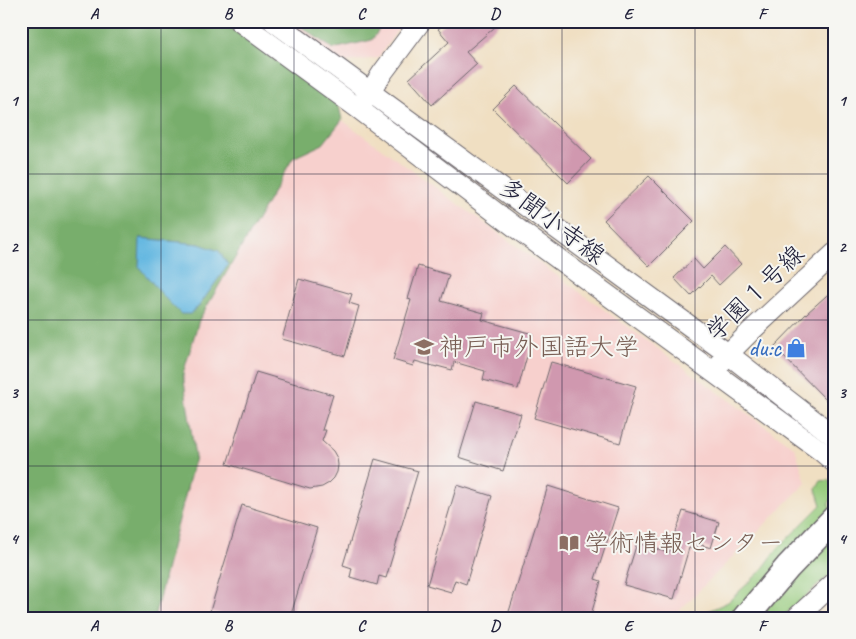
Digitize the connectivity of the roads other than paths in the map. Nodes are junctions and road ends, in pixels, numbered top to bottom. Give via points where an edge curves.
1 (239, 21) edge
2 (273, 21) edge
3 (420, 21) edge
4 (370, 91) junction
5 (359, 109) junction
6 (835, 253) edge
7 (728, 354) junction
8 (713, 372) junction
9 (835, 437) edge
10 (835, 463) edge
11 (835, 518) edge
12 (835, 582) edge
13 (745, 618) edge
14 (796, 618) edge

1 - 5 street, 多聞小寺線
2 - 4 street, 多聞小寺線
3 - 4 street
4 - 5 street
4 - 7 street, 多聞小寺線
5 - 8 street, 多聞小寺線
6 - 7 street, 学園１号線
7 - 8 street, 学園１号線
7 - 9 street, 多聞小寺線
8 - 10 street, 多聞小寺線
11 - 13 main road
12 - 14 street

